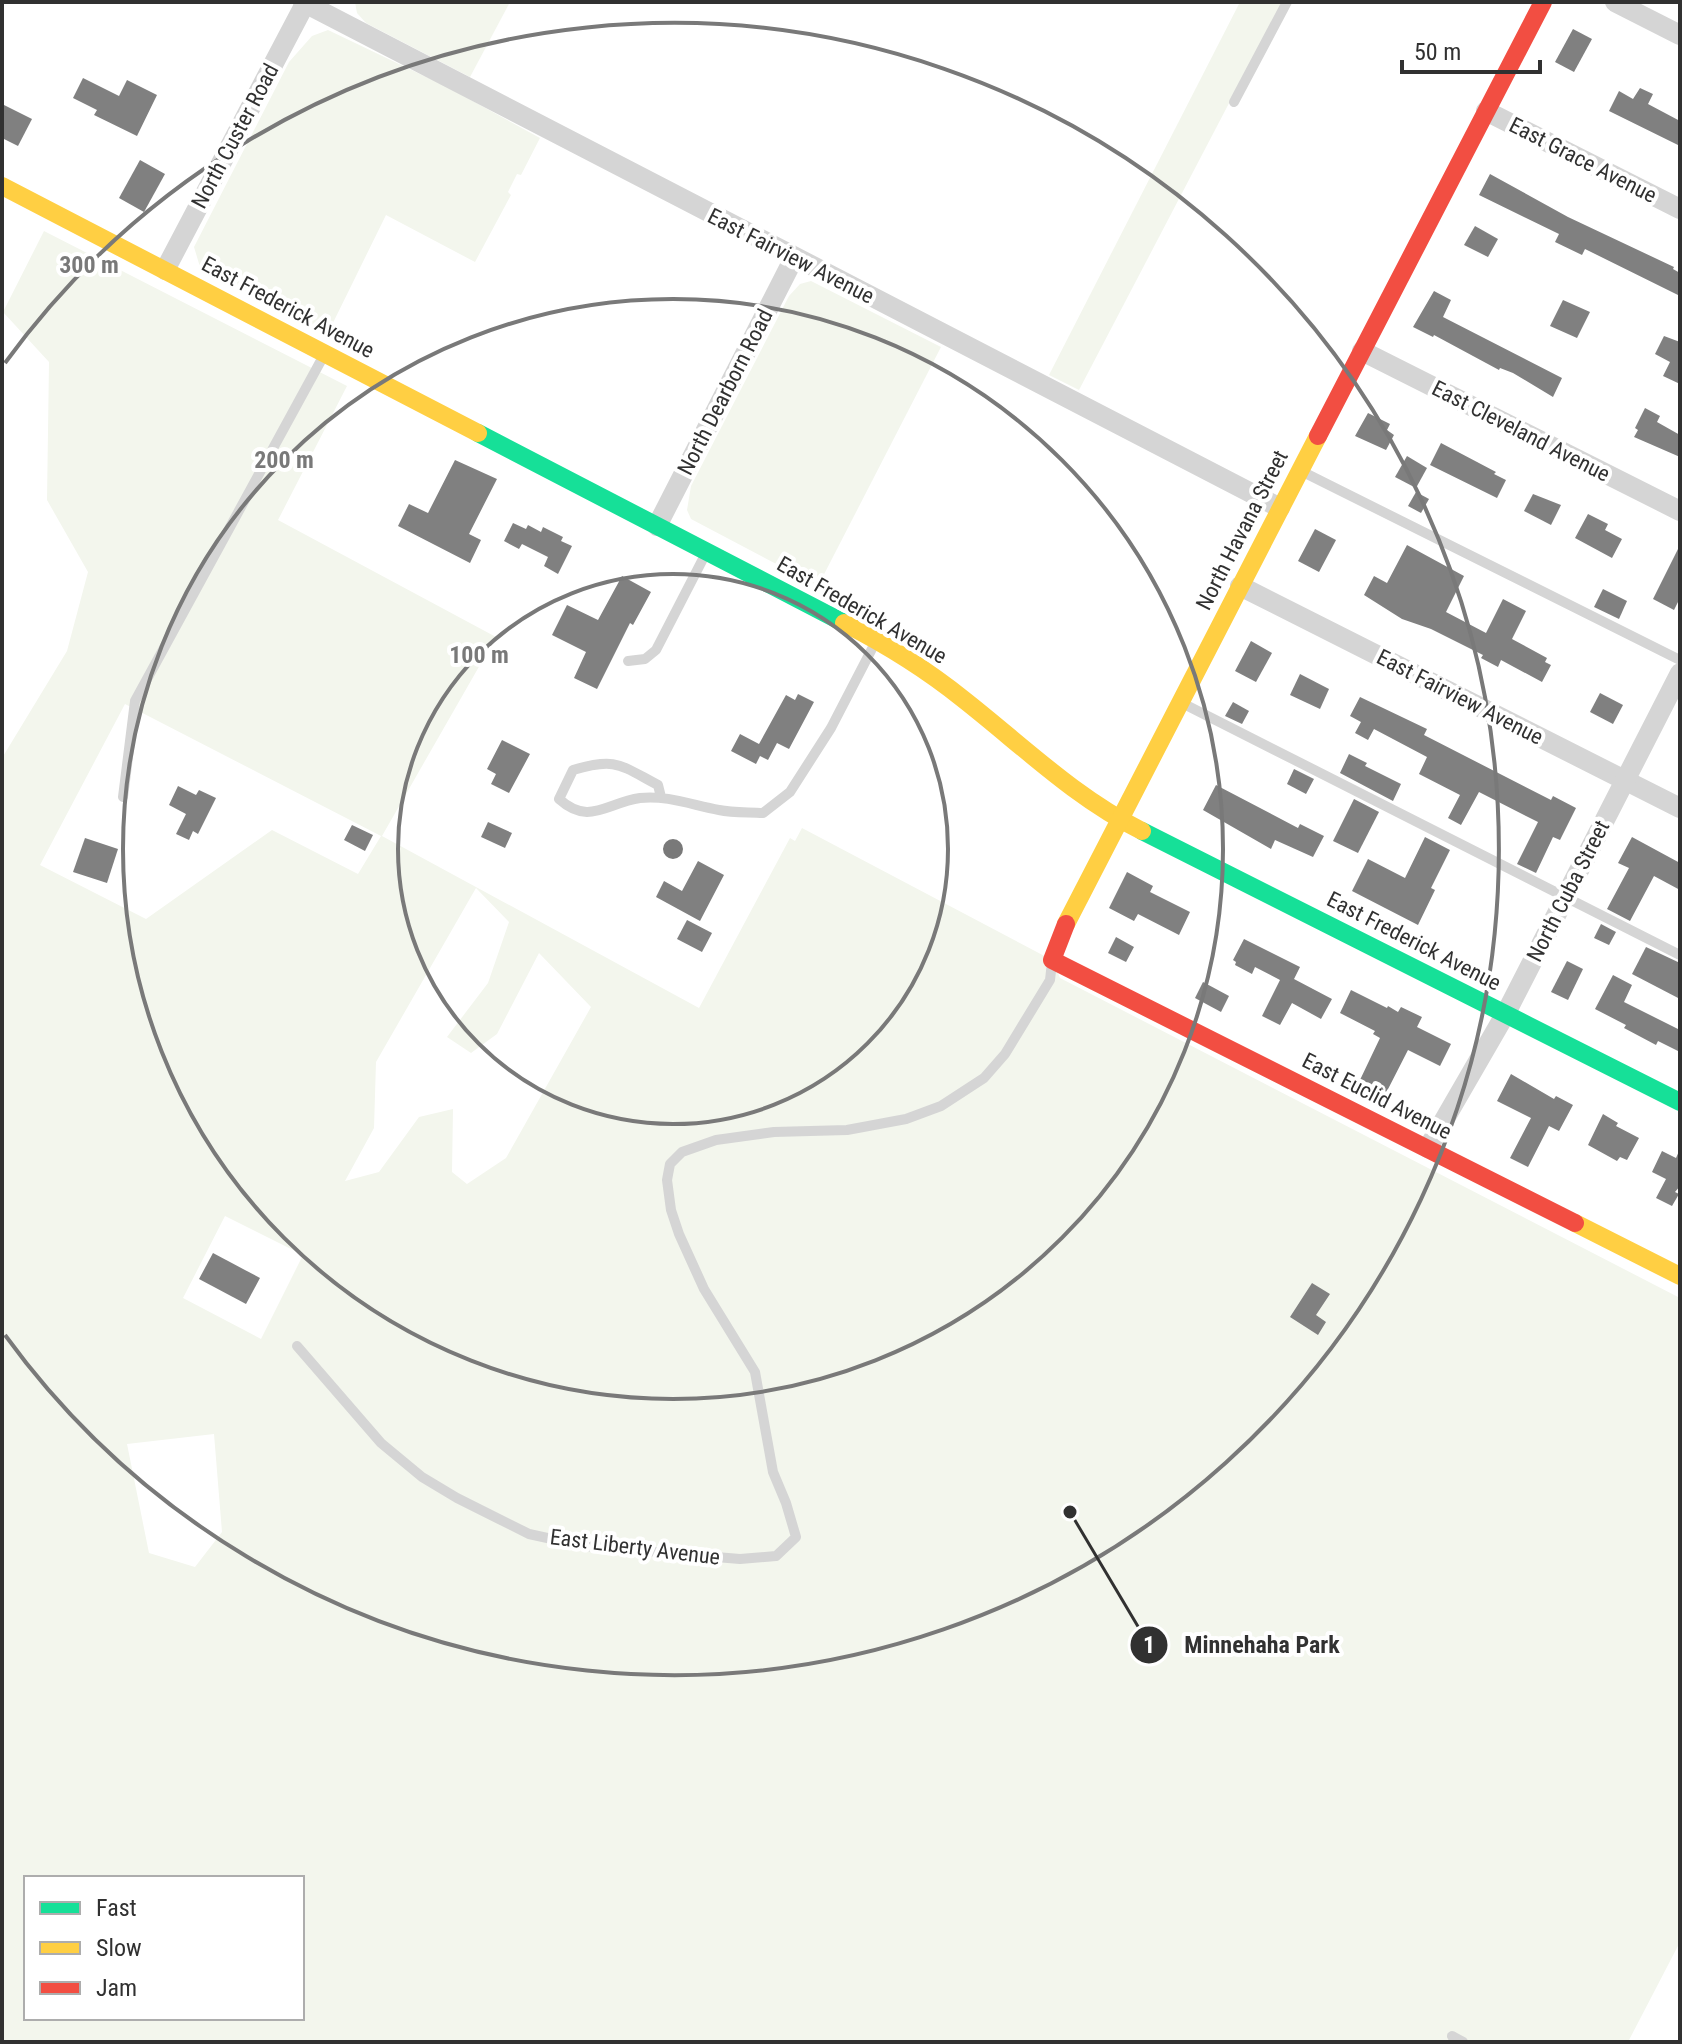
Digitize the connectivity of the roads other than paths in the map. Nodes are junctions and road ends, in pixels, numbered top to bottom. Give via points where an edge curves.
1 (305, 2) edge
2 (1287, 2) edge
3 (1543, 2) edge
4 (1615, 2) edge
5 (1680, 35) edge
6 (1234, 102) dead end
7 (1486, 111) junction
8 (2, 186) edge
9 (1680, 209) edge
10 (794, 258) junction
11 (165, 270) junction
12 (1362, 351) junction
13 (325, 354) junction
14 (1300, 470) junction
15 (1280, 508) junction
16 (1680, 511) edge
17 (657, 526) junction
18 (707, 551) junction
19 (1240, 586) junction
20 (876, 641) junction
21 (1680, 660) edge
22 (628, 661) dead end
23 (1680, 673) edge
24 (1180, 702) junction
25 (1624, 780) junction
26 (123, 797) dead end
27 (661, 797) junction
28 (1680, 808) edge
29 (1120, 820) junction
30 (1565, 896) junction
31 (1680, 955) edge
32 (1052, 960) junction
33 (1506, 1013) junction
34 (1680, 1102) edge
35 (1428, 1148) junction
36 (1680, 1276) edge
37 (297, 1346) dead end
38 (796, 1537) joint
39 (1452, 2036) dead end
40 (1463, 2042) edge

1 - 10 street, East Fairview Avenue
1 - 11 street, North Custer Road
2 - 6 lane
3 - 7 main road, North Havana Street
4 - 5 street
7 - 9 street, East Grace Avenue
7 - 12 main road, North Havana Street
8 - 11 main road, East Frederick Avenue
10 - 15 street, East Fairview Avenue
10 - 17 street, North Dearborn Road
11 - 13 main road, East Frederick Avenue
12 - 14 main road, North Havana Street
12 - 16 street, East Cleveland Avenue
13 - 17 main road, East Frederick Avenue
13 - 26 lane via 135,701
14 - 15 main road, North Havana Street
14 - 21 lane
15 - 19 main road, North Havana Street
17 - 18 main road, East Frederick Avenue
18 - 20 main road, East Frederick Avenue
18 - 22 lane via 656,650 645,659
19 - 24 main road, North Havana Street
19 - 25 street, East Fairview Avenue
20 - 27 lane via 790,792 763,813 723,811
20 - 29 main road, East Frederick Avenue via 963,699 1050,773
23 - 25 street, North Cuba Street
24 - 29 main road, North Havana Street
24 - 30 lane
25 - 28 street, East Fairview Avenue
25 - 30 street, North Cuba Street
27 - 27 lane via 583,813 559,799 573,770 599,762 619,765 658,785
29 - 32 main road, North Havana Street
29 - 33 main road, East Frederick Avenue
30 - 31 lane
30 - 33 street, North Cuba Street
32 - 35 main road, East Euclid Avenue
32 - 38 lane, North Havana Street via 1050,980 1005,1054 984,1078 941,1106 847,1130 744,1134 682,1152 670,1164 667,1180 679,1234 704,1289 755,1372 773,1472
33 - 34 main road, East Frederick Avenue
33 - 35 street, North Cuba Street
35 - 36 main road, East Euclid Avenue
37 - 38 lane, East Liberty Avenue via 381,1443 422,1477 529,1534 584,1546 740,1559 776,1556
39 - 40 lane

